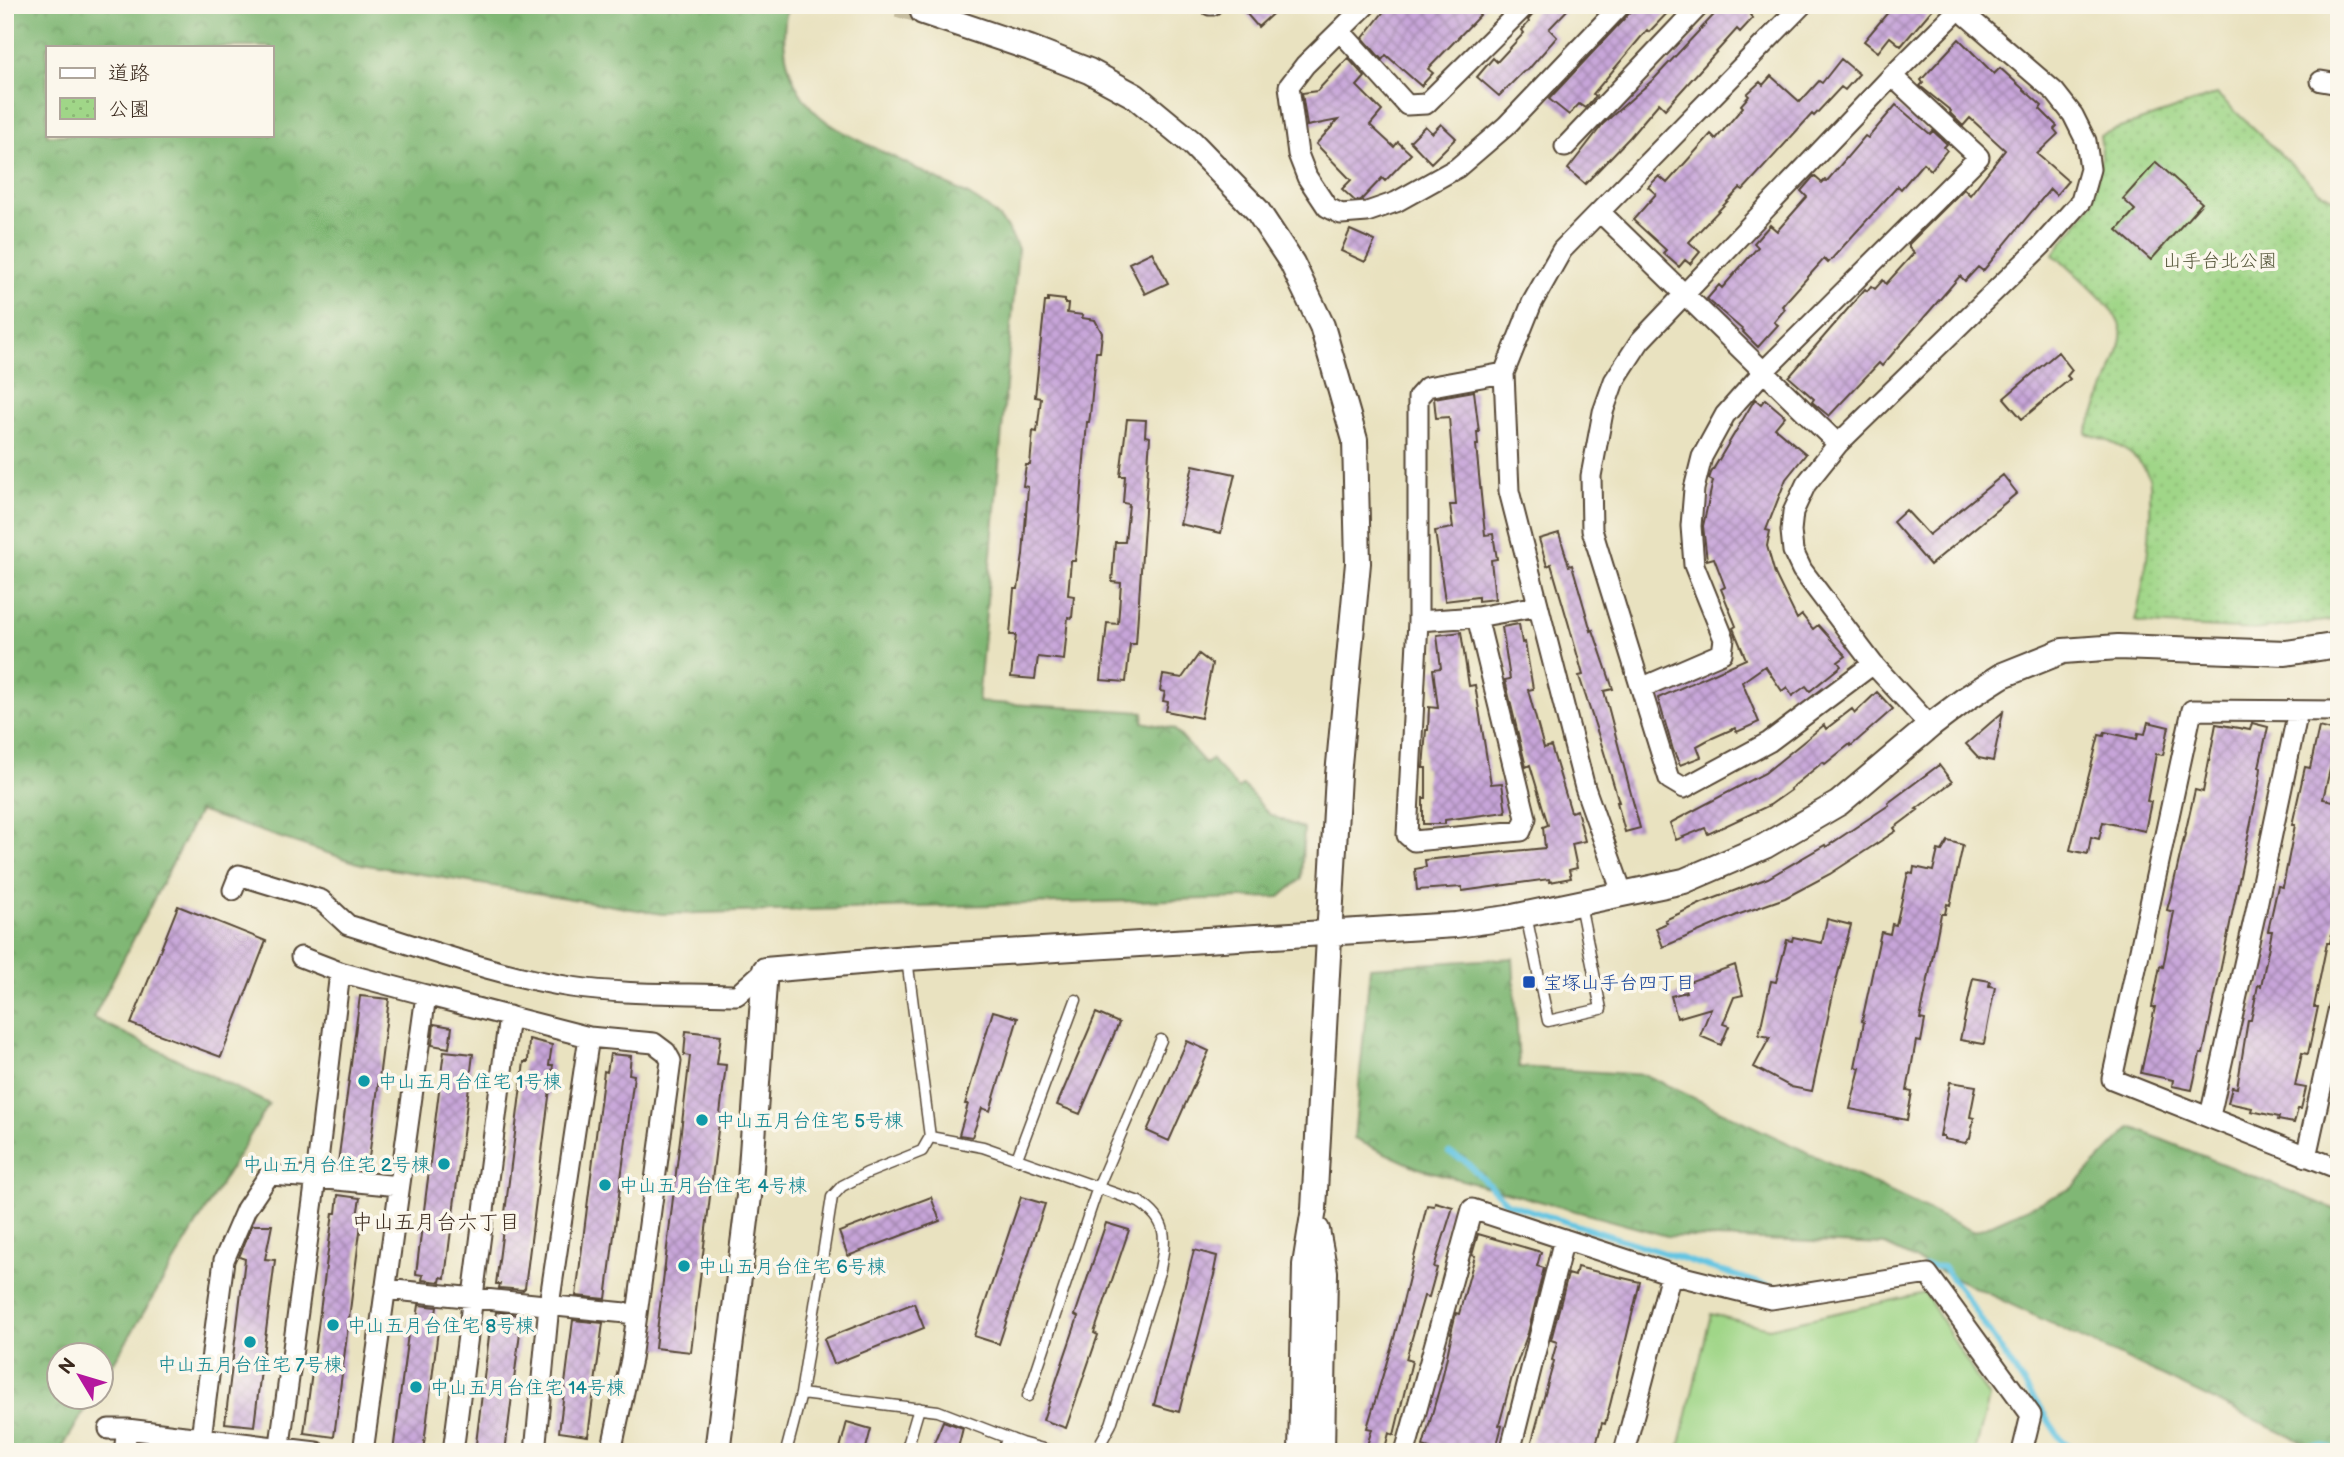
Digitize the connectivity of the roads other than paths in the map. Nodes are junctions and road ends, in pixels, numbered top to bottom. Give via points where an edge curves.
1 (1366, 5) edge
2 (1525, 5) edge
3 (1621, 5) edge
4 (1700, 5) edge
5 (1802, 5) edge
6 (923, 12) dead end
7 (1340, 31) junction
8 (1892, 76) junction
9 (1565, 147) dead end
10 (1601, 213) junction
11 (1684, 293) junction
12 (1764, 371) junction
13 (1504, 373) junction
14 (1838, 444) junction
15 (1538, 606) junction
16 (1477, 617) junction
17 (1418, 621) junction
18 (2339, 645) edge
19 (1873, 664) junction
20 (1641, 688) junction
21 (2298, 711) junction
22 (2339, 711) edge
23 (1930, 726) junction
24 (233, 890) dead end
25 (1623, 895) junction
26 (1580, 904) junction
27 (1526, 915) junction
28 (1330, 934) junction
29 (301, 957) dead end
30 (907, 958) junction
31 (765, 970) junction
32 (340, 972) junction
33 (426, 995) junction
34 (1076, 1000) dead end
35 (2339, 1007) edge
36 (509, 1016) junction
37 (589, 1037) junction
38 (1161, 1040) dead end
39 (2210, 1116) junction
40 (930, 1137) junction
41 (2306, 1157) junction
42 (1017, 1158) junction
43 (2339, 1169) edge
44 (316, 1178) junction
45 (400, 1186) junction
46 (1098, 1186) junction
47 (1314, 1209) junction
48 (1564, 1240) junction
49 (1671, 1274) junction
50 (385, 1289) junction
51 (471, 1297) junction
52 (549, 1305) junction
53 (636, 1314) junction
54 (801, 1394) junction
55 (1028, 1396) dead end
56 (919, 1408) junction
57 (201, 1438) junction
58 (1007, 1438) junction
59 (280, 1450) edge
60 (124, 1452) edge
61 (316, 1452) edge
62 (363, 1452) edge
63 (453, 1452) edge
64 (536, 1452) edge
65 (611, 1452) edge
66 (717, 1452) edge
67 (786, 1452) edge
68 (906, 1452) edge
69 (1003, 1452) edge
70 (1054, 1452) edge
71 (1091, 1452) edge
72 (1301, 1452) edge
73 (1322, 1452) edge
74 (1405, 1452) edge
75 (1510, 1452) edge
76 (1624, 1452) edge
77 (2022, 1452) edge

1 - 7 street
2 - 7 street via 1426,104 1407,105
3 - 7 street via 1506,126 1457,168 1396,202 1367,212 1341,214 1326,206 1307,177 1298,153 1289,86
4 - 9 street
5 - 10 street
6 - 28 street via 1030,48 1135,96 1192,143 1256,210 1292,263 1322,326 1355,440 1358,564 1338,775
8 - 11 street
8 - 12 street via 1979,157
8 - 14 street via 1963,5 1966,16 2055,92 2073,115 2086,141 2090,169 2081,201 2041,246
10 - 11 street
10 - 13 street via 1563,250 1532,303
11 - 12 street
11 - 20 street via 1640,341 1614,382 1603,412 1591,476 1592,530
12 - 14 street
12 - 20 street via 1725,415 1702,457 1694,489 1694,565 1724,639 1722,653
13 - 15 street via 1509,491
13 - 17 street via 1427,387 1418,397
14 - 19 street via 1806,484 1793,512 1793,551 1802,570
15 - 16 street
15 - 25 street via 1585,788
16 - 17 street
16 - 17 street via 1526,818 1521,831 1414,841 1407,835
18 - 23 street via 2286,653 2118,647 2063,651 2003,675
19 - 20 street via 1769,741 1684,788 1669,779
19 - 23 street
21 - 22 street
21 - 39 street
21 - 39 street via 2192,710 2112,1079
23 - 25 street via 1839,803 1765,846 1684,881
24 - 31 street via 239,875 321,900 348,925 570,987 737,995
25 - 26 street
26 - 27 street
26 - 27 lane via 1601,1009 1548,1021
27 - 28 street
28 - 30 street
28 - 47 street
29 - 32 street
30 - 31 street
30 - 40 lane
31 - 66 street via 749,1196
32 - 33 street
32 - 44 street
33 - 36 street
33 - 45 street
34 - 42 lane
35 - 41 street
36 - 37 street
36 - 51 street
37 - 52 street
37 - 53 street via 654,1043 671,1061
38 - 46 lane
39 - 41 street
40 - 42 lane
40 - 54 lane via 922,1151 867,1173 832,1197
41 - 43 street
42 - 46 lane
44 - 45 street
44 - 57 street via 269,1175 246,1209 224,1260
44 - 59 street
45 - 50 street
46 - 55 lane
46 - 71 lane via 1153,1211 1164,1228 1165,1243 1111,1424
47 - 72 street via 1305,1265
47 - 73 street via 1325,1272
48 - 49 street
48 - 74 street via 1472,1209
48 - 75 street
49 - 76 street
49 - 77 street via 1771,1299 1928,1274 2031,1415
50 - 51 street
50 - 62 street
51 - 52 street
51 - 63 street
52 - 53 street
52 - 64 street
53 - 65 street
54 - 56 lane
54 - 67 lane
56 - 58 lane
56 - 68 lane
57 - 59 street
57 - 60 street via 118,1429
58 - 69 lane
58 - 70 lane
59 - 61 street

